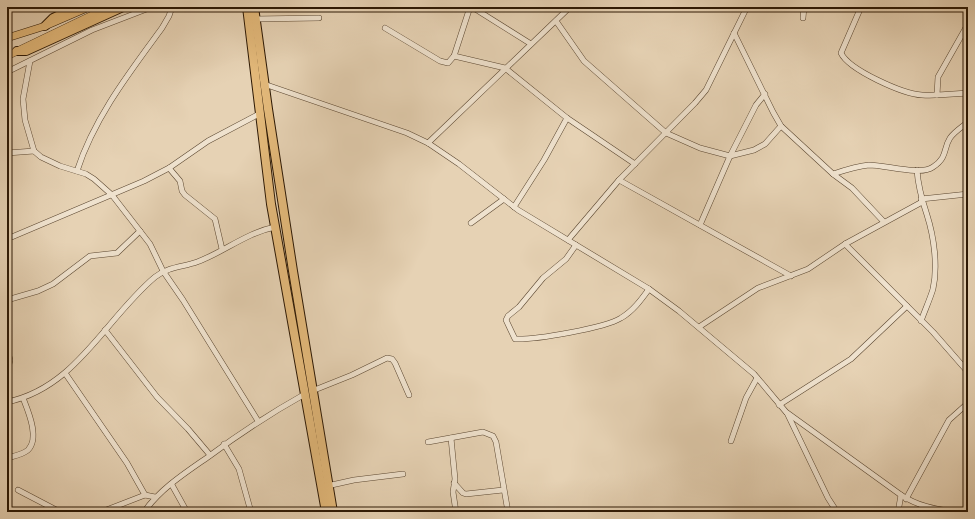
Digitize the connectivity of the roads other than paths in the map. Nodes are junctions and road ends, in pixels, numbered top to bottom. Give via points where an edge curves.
1 (76, 7) edge
2 (88, 7) edge
3 (109, 7) edge
4 (123, 7) edge
5 (152, 7) edge
6 (172, 7) edge
7 (247, 7) edge
8 (254, 7) edge
9 (471, 7) edge
10 (570, 7) edge
11 (747, 7) edge
12 (804, 7) edge
13 (861, 7) edge
14 (319, 18) dead end
15 (803, 18) dead end
16 (255, 19) junction
17 (556, 21) junction
18 (968, 24) edge
19 (45, 26) junction
20 (385, 28) dead end
21 (734, 34) junction
22 (7, 38) edge
23 (531, 44) junction
24 (17, 51) junction
25 (7, 56) edge
26 (454, 56) junction
27 (30, 61) junction
28 (506, 68) junction
29 (7, 72) edge
30 (264, 84) junction
31 (968, 93) edge
32 (765, 94) junction
33 (937, 95) junction
34 (259, 114) junction
35 (567, 118) junction
36 (968, 122) edge
37 (782, 126) junction
38 (666, 133) junction
39 (428, 142) junction
40 (34, 151) junction
41 (7, 153) edge
42 (730, 156) junction
43 (635, 164) junction
44 (169, 168) junction
45 (917, 170) junction
46 (77, 171) junction
47 (833, 174) junction
48 (619, 180) junction
49 (968, 194) edge
50 (112, 195) junction
51 (504, 199) junction
52 (921, 200) junction
53 (514, 207) junction
54 (884, 222) junction
55 (471, 223) dead end
56 (700, 225) junction
57 (275, 227) junction
58 (140, 232) junction
59 (7, 239) edge
60 (568, 240) junction
61 (846, 244) junction
62 (576, 245) junction
63 (222, 249) junction
64 (163, 271) junction
65 (791, 276) junction
66 (648, 289) junction
67 (7, 300) edge
68 (907, 306) junction
69 (921, 321) junction
70 (699, 327) junction
71 (105, 330) junction
72 (7, 348) edge
73 (968, 372) edge
74 (7, 373) edge
75 (65, 373) junction
76 (757, 378) junction
77 (7, 391) edge
78 (308, 392) junction
79 (409, 395) dead end
80 (23, 398) junction
81 (9, 401) edge
82 (968, 403) edge
83 (779, 405) junction
84 (786, 412) junction
85 (258, 421) junction
86 (451, 438) junction
87 (731, 440) dead end
88 (428, 442) dead end
89 (224, 444) junction
90 (210, 455) junction
91 (7, 458) edge
92 (403, 474) dead end
93 (454, 484) junction
94 (172, 485) junction
95 (325, 486) junction
96 (18, 490) dead end
97 (503, 490) junction
98 (145, 495) junction
99 (901, 496) junction
100 (155, 497) junction
101 (906, 499) junction
102 (60, 512) edge
103 (101, 512) edge
104 (144, 512) edge
105 (187, 512) edge
106 (251, 512) edge
107 (326, 512) edge
108 (333, 512) edge
109 (456, 512) edge
110 (508, 512) edge
111 (837, 512) edge
112 (898, 512) edge
113 (954, 512) edge

1 - 19 highway via 53,18
2 - 19 main road
3 - 24 main road
4 - 24 highway via 26,51
5 - 27 street via 92,30
6 - 46 street via 170,16 96,124 82,153
7 - 34 highway
8 - 16 highway
9 - 23 street
9 - 26 street
10 - 17 street
11 - 21 street
12 - 15 street
13 - 33 street via 842,55 862,72 886,84 913,94
14 - 16 street
16 - 30 highway
17 - 23 street
17 - 38 street via 584,61
18 - 33 street via 938,77
19 - 22 main road
20 - 26 street via 440,61 448,63
21 - 32 street
21 - 38 street via 706,90
23 - 28 street
24 - 25 main road
26 - 28 street
27 - 29 street
27 - 40 street via 23,99 25,120
28 - 35 street
28 - 39 street
30 - 39 street
30 - 78 highway
31 - 33 street
32 - 37 street
32 - 42 street via 756,105
34 - 44 street via 208,141
34 - 57 highway
35 - 43 street
35 - 53 street
36 - 45 street via 950,137 941,160 932,168
37 - 42 street via 765,144 754,150
37 - 47 street
38 - 42 street via 700,148
38 - 43 street
39 - 51 street
40 - 41 street
40 - 46 street via 41,157
42 - 56 street
43 - 48 street
44 - 50 street
44 - 63 street via 180,181 185,195 215,219
45 - 47 street via 868,166
45 - 52 street
46 - 50 street via 94,179
47 - 54 street via 852,188
48 - 56 street
48 - 60 street
49 - 52 street
50 - 58 street
50 - 59 street
51 - 53 street
51 - 55 street
52 - 54 street
52 - 69 street via 931,236 935,270 933,289
53 - 60 street
54 - 61 street
56 - 65 street
57 - 63 street via 245,237
57 - 78 highway
58 - 64 street via 150,244
58 - 67 street via 117,253 90,256 53,284
60 - 62 street
61 - 65 street via 808,269
61 - 68 street
62 - 66 street
62 - 66 street via 566,259 543,278 508,316 506,320 515,339 576,331 610,323 622,318 638,304
63 - 64 street via 198,262
64 - 71 street
64 - 85 street
65 - 70 street via 758,288
66 - 70 street
68 - 69 street
68 - 83 street via 851,359
69 - 73 street
70 - 76 street
71 - 75 street via 91,348
71 - 90 street via 157,397
72 - 74 street via 10,360
75 - 80 street via 42,390
75 - 98 street via 127,463
76 - 83 street
76 - 87 street via 746,398
77 - 81 street
78 - 79 street via 387,358 395,363
78 - 85 street
78 - 95 highway
80 - 81 street
80 - 91 street via 33,436 32,443 21,454
82 - 101 street via 949,420
83 - 84 street
84 - 99 street
84 - 111 street
85 - 89 street
86 - 88 street
86 - 93 street
86 - 97 street via 483,432 493,436
89 - 90 street
89 - 106 street via 239,469
90 - 94 street
92 - 95 street
93 - 97 street via 466,494
93 - 109 street
94 - 100 street
94 - 105 street
95 - 107 highway
95 - 108 highway
96 - 102 street
97 - 110 street
98 - 100 street
98 - 103 street
99 - 101 street
99 - 112 street
100 - 104 street
101 - 113 street via 926,508

